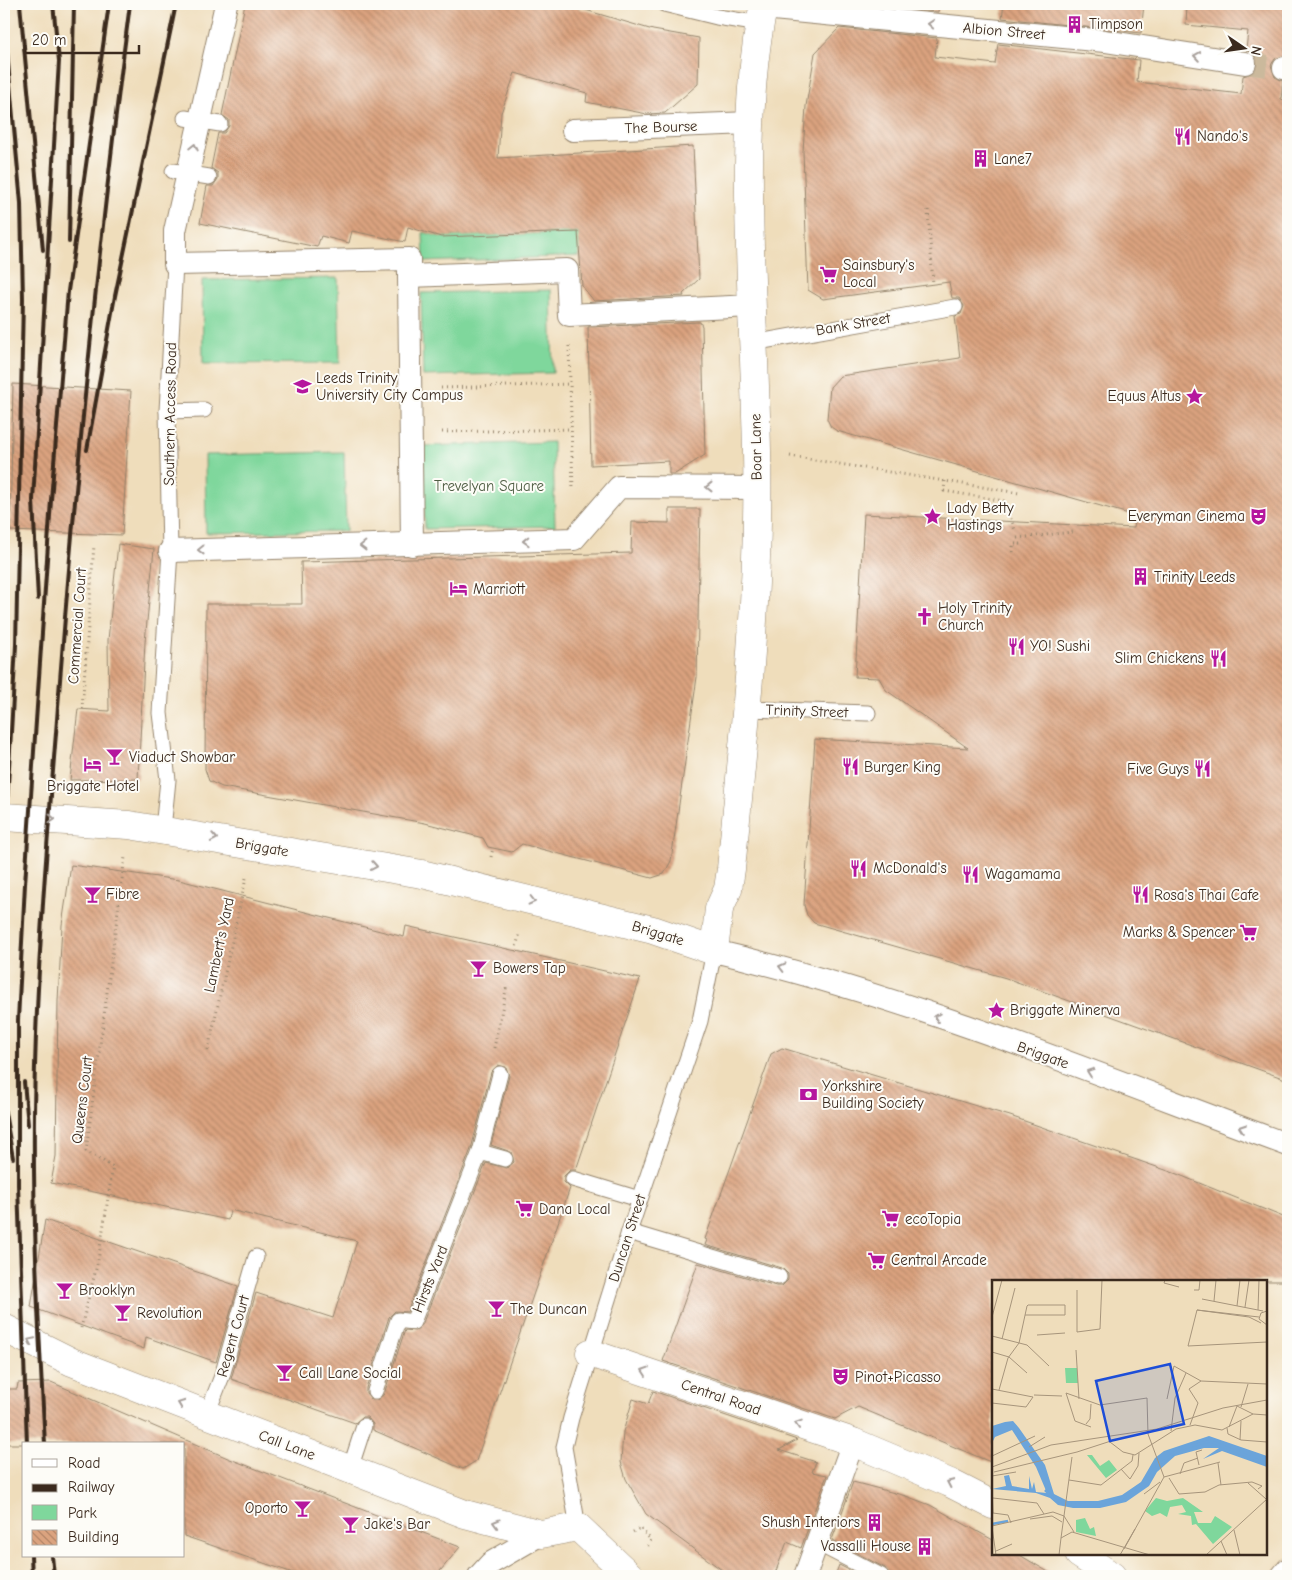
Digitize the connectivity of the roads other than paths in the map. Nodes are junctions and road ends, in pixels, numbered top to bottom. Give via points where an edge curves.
1 (226, 4) edge
2 (664, 4) edge
3 (762, 12) edge
4 (1245, 63) tunnel mouth
5 (750, 123) junction
6 (573, 130) dead end
7 (175, 264) junction
8 (409, 276) junction
9 (751, 306) junction
10 (955, 307) dead end
11 (752, 343) junction
12 (204, 410) dead end
13 (167, 411) junction
14 (757, 488) junction
15 (412, 545) junction
16 (170, 551) junction
17 (747, 709) junction
18 (868, 713) dead end
19 (4, 817) edge
20 (163, 829) junction
21 (714, 951) junction
22 (500, 1074) road end
23 (1288, 1145) edge
24 (480, 1152) junction
25 (505, 1160) dead end
26 (573, 1179) dead end
27 (640, 1199) junction
28 (628, 1232) junction
29 (256, 1257) dead end
30 (779, 1277) dead end
31 (4, 1328) edge
32 (590, 1353) junction
33 (375, 1391) dead end
34 (207, 1414) junction
35 (364, 1426) dead end
36 (853, 1442) junction
37 (350, 1469) junction
38 (992, 1504) edge
39 (578, 1527) junction
40 (541, 1534) junction
41 (817, 1544) junction
42 (1080, 1555) edge
43 (1288, 1569) edge
44 (479, 1576) edge
45 (630, 1576) edge
46 (805, 1576) edge
47 (881, 1576) edge
48 (1112, 1576) edge
49 (1282, 1576) edge

7 -> 1 street, Southern Access Road via 176,231
2 - 3 lane via 717,17
4 -> 3 street, Albion Street via 1104,41
3 - 5 street, Boar Lane via 754,62
5 - 6 street, The Bourse
5 - 9 street, Boar Lane
7 - 8 street via 409,259
7 - 13 lane, Southern Access Road
8 - 9 street via 567,270 569,315
8 - 15 street via 406,412
9 - 11 street, Boar Lane
10 - 11 lane, Bank Street
11 - 14 street, Boar Lane
12 - 13 lane
13 - 16 lane, Southern Access Road
14 -> 15 street via 619,487 574,539
14 - 17 street, Boar Lane via 754,631
15 -> 16 street
16 - 20 lane, Southern Access Road via 160,713 168,780
17 - 18 lane, Trinity Street
17 - 21 street, Boar Lane via 728,889 719,910
19 -> 20 street, Briggate
20 -> 21 street, Briggate via 422,874 653,930
23 -> 21 street, Briggate via 982,1032 800,971
21 - 27 lane, Duncan Street via 700,1021
22 - 24 lane, Hirsts Yard
24 - 25 lane
24 - 33 lane, Hirsts Yard via 413,1322 398,1320
26 - 27 lane
27 - 28 lane, Duncan Street
28 - 30 lane
28 - 32 lane, Duncan Street
29 - 34 lane, Regent Court via 222,1376
34 -> 31 street, Call Lane via 72,1362
36 -> 32 street, Central Road
32 - 39 lane, Duncan Street via 564,1447
34 - 37 street, Call Lane
35 - 37 lane
38 -> 36 street, Central Road
36 - 41 street
40 -> 37 street, Call Lane via 465,1514
39 - 40 street, Call Lane
39 - 45 street
40 - 44 street via 491,1563
41 - 46 street
41 - 47 lane
42 - 48 street
43 - 49 street

